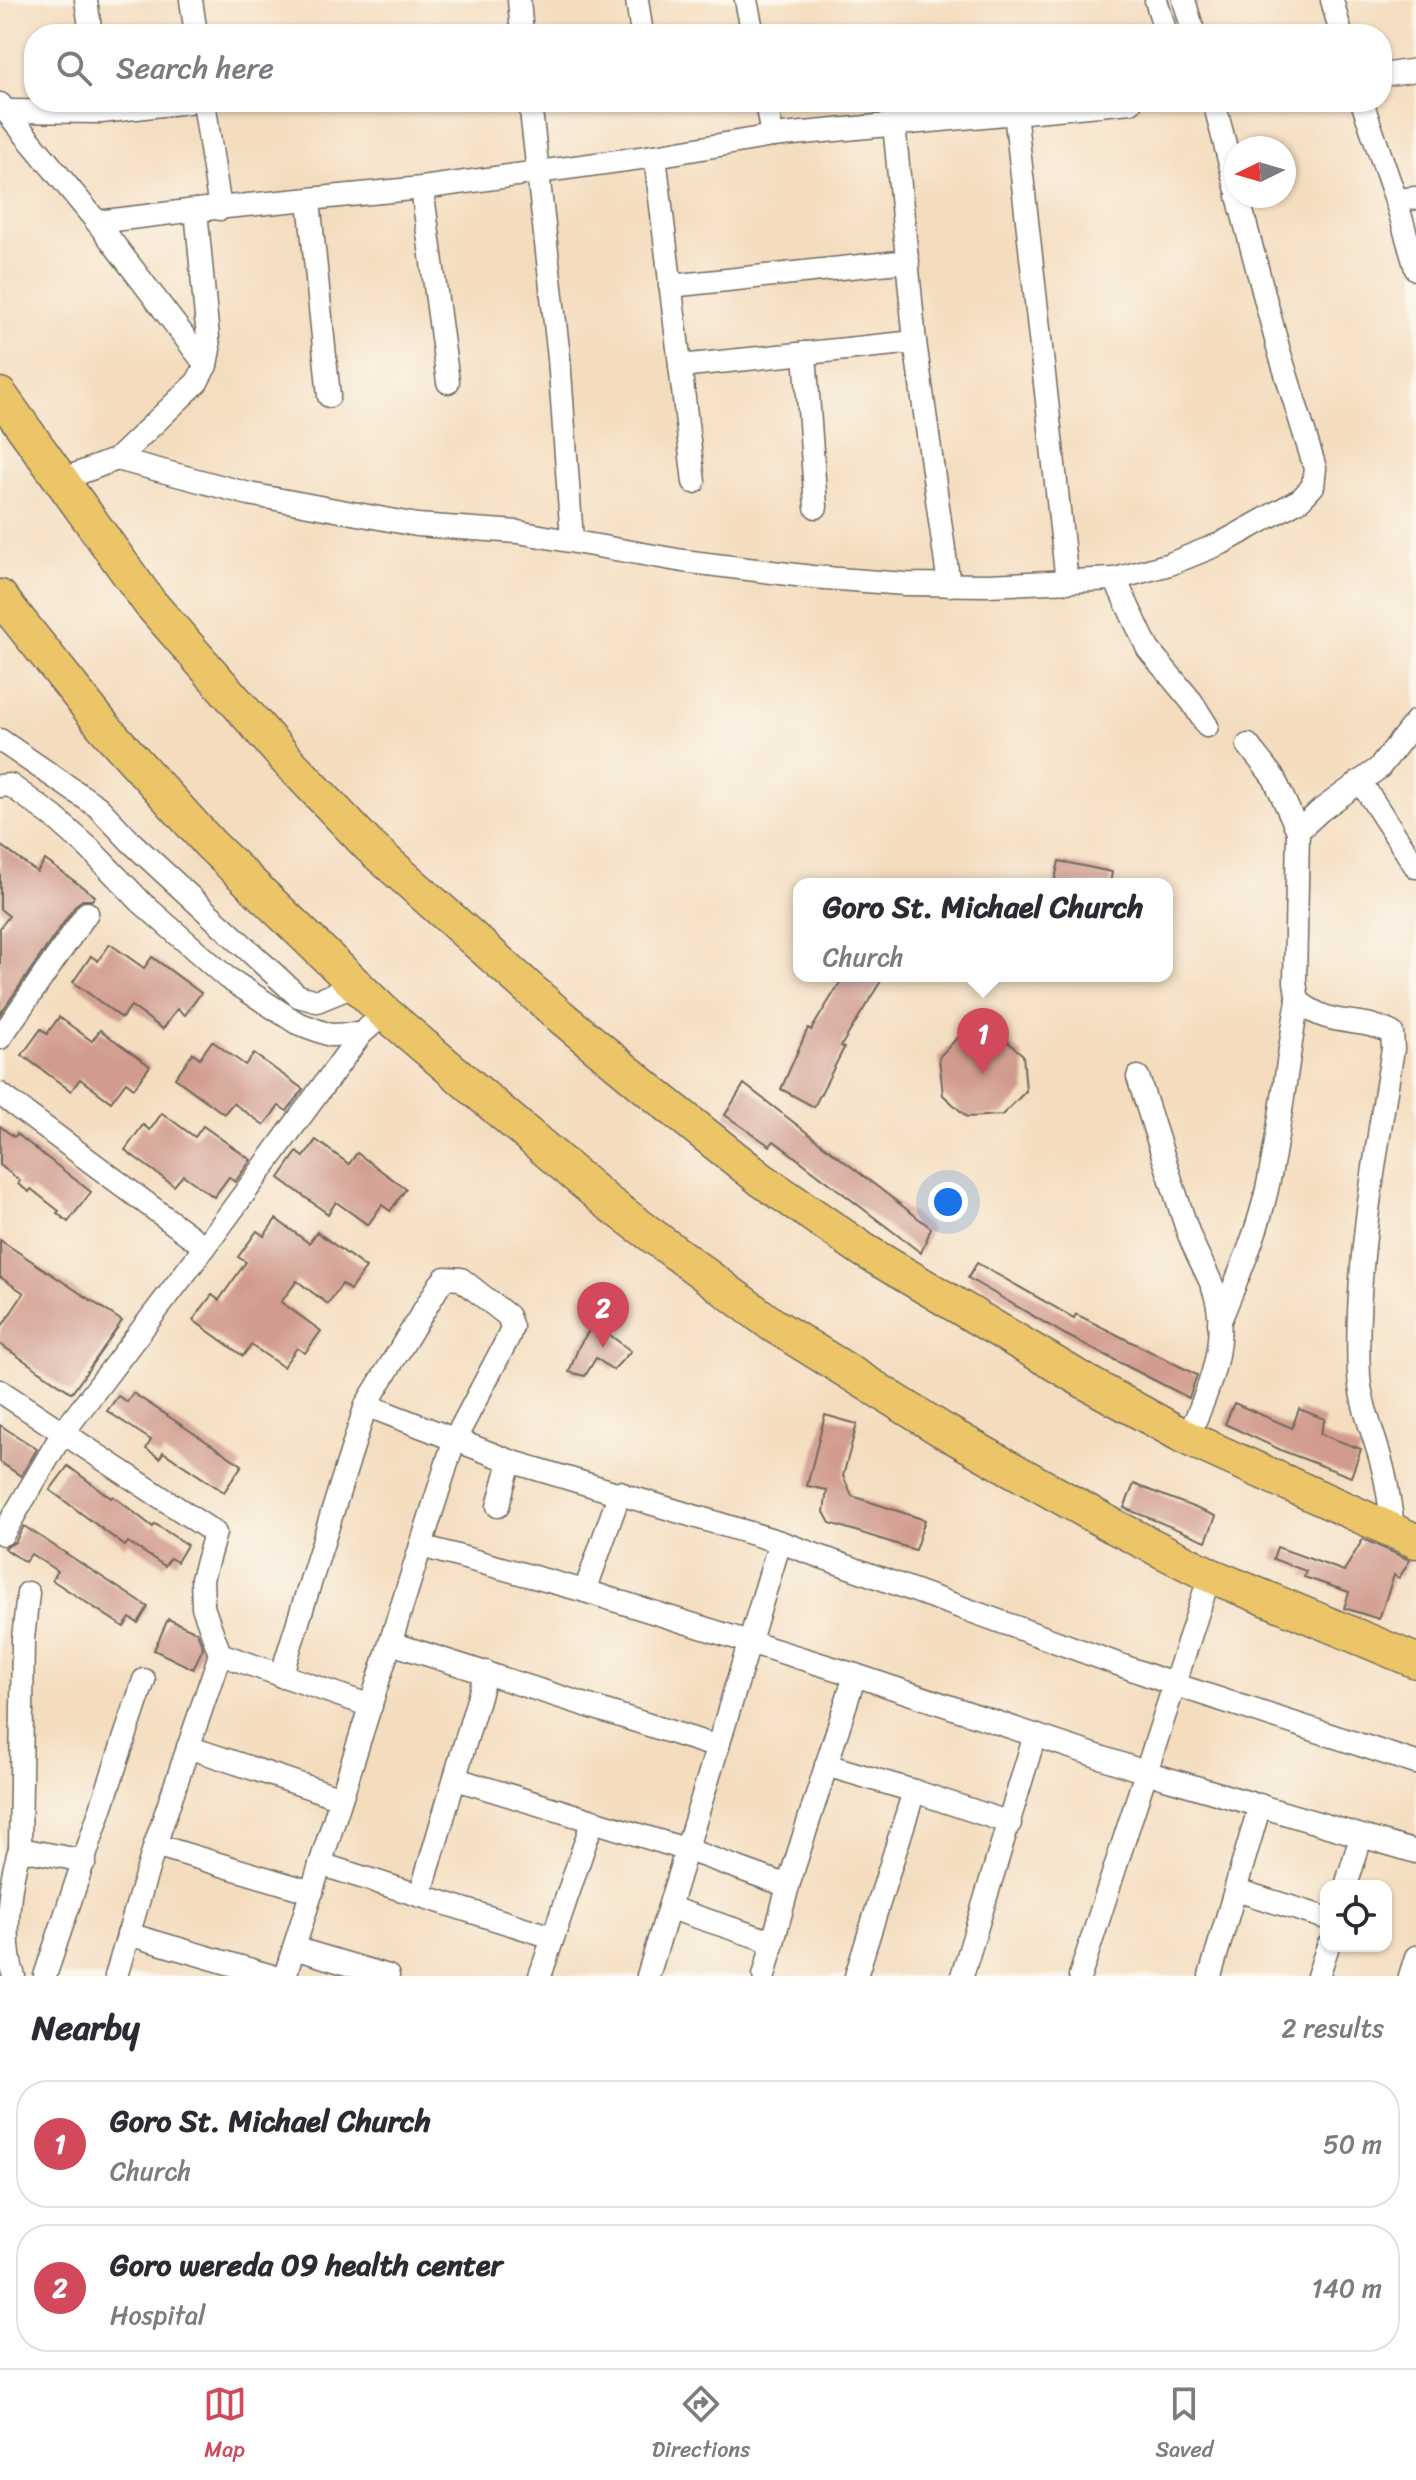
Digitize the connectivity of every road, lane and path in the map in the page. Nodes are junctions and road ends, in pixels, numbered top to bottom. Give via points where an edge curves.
1 (86, 0) edge
2 (191, 0) edge
3 (519, 0) edge
4 (637, 0) edge
5 (746, 0) edge
6 (1156, 0) edge
7 (1184, 0) edge
8 (1332, 0) edge
9 (90, 24) edge
10 (195, 24) edge
11 (521, 24) edge
12 (641, 24) edge
13 (747, 24) edge
14 (1163, 24) edge
15 (1191, 24) edge
16 (1338, 24) edge
17 (1416, 70) edge
18 (1392, 74) edge
19 (3, 107) edge
20 (24, 107) edge
21 (205, 112) edge
22 (531, 112) edge
23 (768, 112) edge
24 (1015, 112) joint
25 (1217, 112) edge
26 (1367, 112) edge
27 (894, 124) junction
28 (772, 136) junction
29 (1224, 141) edge
30 (655, 156) junction
31 (538, 170) junction
32 (422, 188) junction
33 (1406, 199) edge
34 (309, 200) junction
35 (1241, 208) edge
36 (220, 209) junction
37 (196, 210) junction
38 (97, 222) junction
39 (908, 261) junction
40 (1416, 269) edge
41 (670, 286) junction
42 (915, 342) junction
43 (805, 353) junction
44 (206, 365) junction
45 (680, 366) junction
46 (448, 382) dead end
47 (0, 395) edge
48 (329, 396) dead end
49 (117, 459) junction
50 (61, 480) junction
51 (694, 482) dead end
52 (816, 507) dead end
53 (572, 540) junction
54 (1115, 579) junction
55 (1067, 582) junction
56 (949, 585) junction
57 (0, 597) edge
58 (1416, 721) edge
59 (1207, 726) dead end
60 (0, 740) edge
61 (1248, 745) dead end
62 (1360, 781) junction
63 (0, 786) edge
64 (1298, 831) junction
65 (1416, 867) edge
66 (87, 913) dead end
67 (356, 985) junction
68 (1298, 1001) junction
69 (373, 1023) junction
70 (0, 1038) edge
71 (1138, 1077) dead end
72 (0, 1094) edge
73 (205, 1247) junction
74 (1219, 1324) junction
75 (0, 1391) edge
76 (366, 1405) junction
77 (62, 1434) junction
78 (1187, 1438) junction
79 (454, 1441) junction
80 (510, 1461) junction
81 (620, 1492) junction
82 (498, 1506) dead end
83 (3, 1534) dead end
84 (1405, 1536) edge
85 (780, 1542) junction
86 (421, 1546) junction
87 (1210, 1575) junction
88 (585, 1591) junction
89 (28, 1593) dead end
90 (749, 1642) junction
91 (391, 1643) junction
92 (220, 1654) junction
93 (1414, 1654) edge
94 (486, 1672) junction
95 (855, 1675) junction
96 (281, 1676) junction
97 (144, 1680) dead end
98 (1173, 1684) junction
99 (371, 1706) junction
100 (1035, 1735) junction
101 (188, 1747) junction
102 (718, 1747) junction
103 (1416, 1763) edge
104 (826, 1765) junction
105 (1145, 1772) junction
106 (456, 1779) junction
107 (914, 1791) junction
108 (341, 1798) junction
109 (1260, 1805) junction
110 (593, 1820) junction
111 (1010, 1823) junction
112 (1361, 1837) junction
113 (155, 1845) junction
114 (20, 1849) junction
115 (688, 1850) junction
116 (1416, 1852) edge
117 (85, 1861) junction
118 (320, 1864) junction
119 (1348, 1880) edge
120 (788, 1886) junction
121 (1236, 1890) junction
122 (312, 1892) junction
123 (420, 1896) junction
124 (670, 1908) junction
125 (1320, 1916) edge
126 (128, 1934) junction
127 (552, 1937) junction
128 (773, 1942) junction
129 (294, 1948) junction
130 (1326, 1952) edge
131 (1416, 1959) edge
132 (220, 1969) edge
133 (1214, 1975) edge
134 (14, 1976) edge
135 (45, 1976) edge
136 (116, 1976) edge
137 (272, 1976) edge
138 (285, 1976) edge
139 (388, 1976) edge
140 (540, 1976) edge
141 (648, 1976) edge
142 (764, 1976) edge
143 (856, 1976) edge
144 (962, 1976) edge
145 (1080, 1976) edge
146 (1318, 1976) edge
147 (1410, 1976) edge

1 - 9 street
2 - 10 street
3 - 11 street
4 - 12 street
5 - 13 street
6 - 14 street
7 - 15 street
8 - 16 street
17 - 18 street
19 - 20 street
19 - 38 street
21 - 36 street
22 - 31 street
23 - 28 street
24 - 27 street
24 - 55 street
25 - 29 street
26 - 33 street
27 - 28 street
27 - 39 street
28 - 30 street
30 - 31 street
30 - 41 street
31 - 32 street
31 - 53 street
32 - 34 street
32 - 46 street
33 - 40 street
34 - 36 street
34 - 48 street
35 - 54 street via 1315,468 1313,486 1301,499 1222,543
36 - 37 street
37 - 38 street
37 - 44 street via 209,349
38 - 44 street
39 - 41 street
39 - 42 street
41 - 45 street
42 - 43 street
42 - 56 street
43 - 45 street
43 - 52 street
44 - 49 street via 197,382
45 - 51 street
47 - 50 highway
49 - 50 street
49 - 53 street via 249,494 417,525
50 - 78 highway via 149,602 286,759 369,846 560,1016 762,1180 865,1251
53 - 56 street via 783,573
54 - 55 street
54 - 59 street via 1148,649
55 - 56 street
57 - 67 highway via 104,727 210,844
58 - 62 street via 1379,768
60 - 67 street via 98,807 298,996 317,1001
61 - 64 street via 1274,778
62 - 64 street
62 - 65 street
63 - 69 street via 10,785 54,817 226,977 297,1023 330,1035
64 - 68 street
66 - 70 street
67 - 69 highway
68 - 74 street via 1266,1193
68 - 84 street via 1313,1013 1343,1023 1378,1025 1392,1033 1363,1272 1359,1379
69 - 73 street
69 - 87 highway via 773,1325 944,1431
71 - 74 street via 1188,1234 1213,1288
72 - 73 street
73 - 77 street
74 - 78 street via 1208,1394
75 - 77 street
76 - 79 street
76 - 79 street via 440,1284 445,1278 461,1279 508,1316 512,1327
76 - 96 street
77 - 83 street
77 - 92 street via 215,1533 202,1593
78 - 84 highway
79 - 80 street
79 - 86 street
80 - 81 street
80 - 82 street
81 - 85 street
81 - 88 street
85 - 90 street
85 - 98 street
86 - 88 street
86 - 91 street
87 - 93 highway
87 - 98 street
88 - 90 street
89 - 114 street
90 - 95 street
90 - 102 street
91 - 94 street
91 - 99 street
92 - 96 street
92 - 101 street
94 - 102 street
94 - 106 street
95 - 100 street
95 - 104 street
96 - 99 street
97 - 117 street
98 - 103 street
98 - 105 street
99 - 108 street
100 - 105 street
100 - 111 street
101 - 108 street
101 - 113 street
102 - 115 street
104 - 107 street
104 - 120 street
105 - 109 street
105 - 145 street
106 - 110 street
106 - 123 street
107 - 111 street
107 - 143 street
108 - 118 street
109 - 112 street
109 - 121 street
110 - 115 street
110 - 127 street
111 - 144 street
112 - 116 street
112 - 119 street
113 - 122 street
113 - 126 street
114 - 117 street
114 - 134 street via 8,1920
115 - 120 street
115 - 124 street
117 - 135 street
118 - 122 street
118 - 123 street
120 - 128 street
121 - 125 street
121 - 133 street
122 - 129 street
123 - 127 street
124 - 128 street
124 - 141 street
126 - 132 street
126 - 136 street
127 - 140 street
128 - 142 street
129 - 138 street
129 - 139 street
130 - 146 street
131 - 147 street
132 - 137 street

